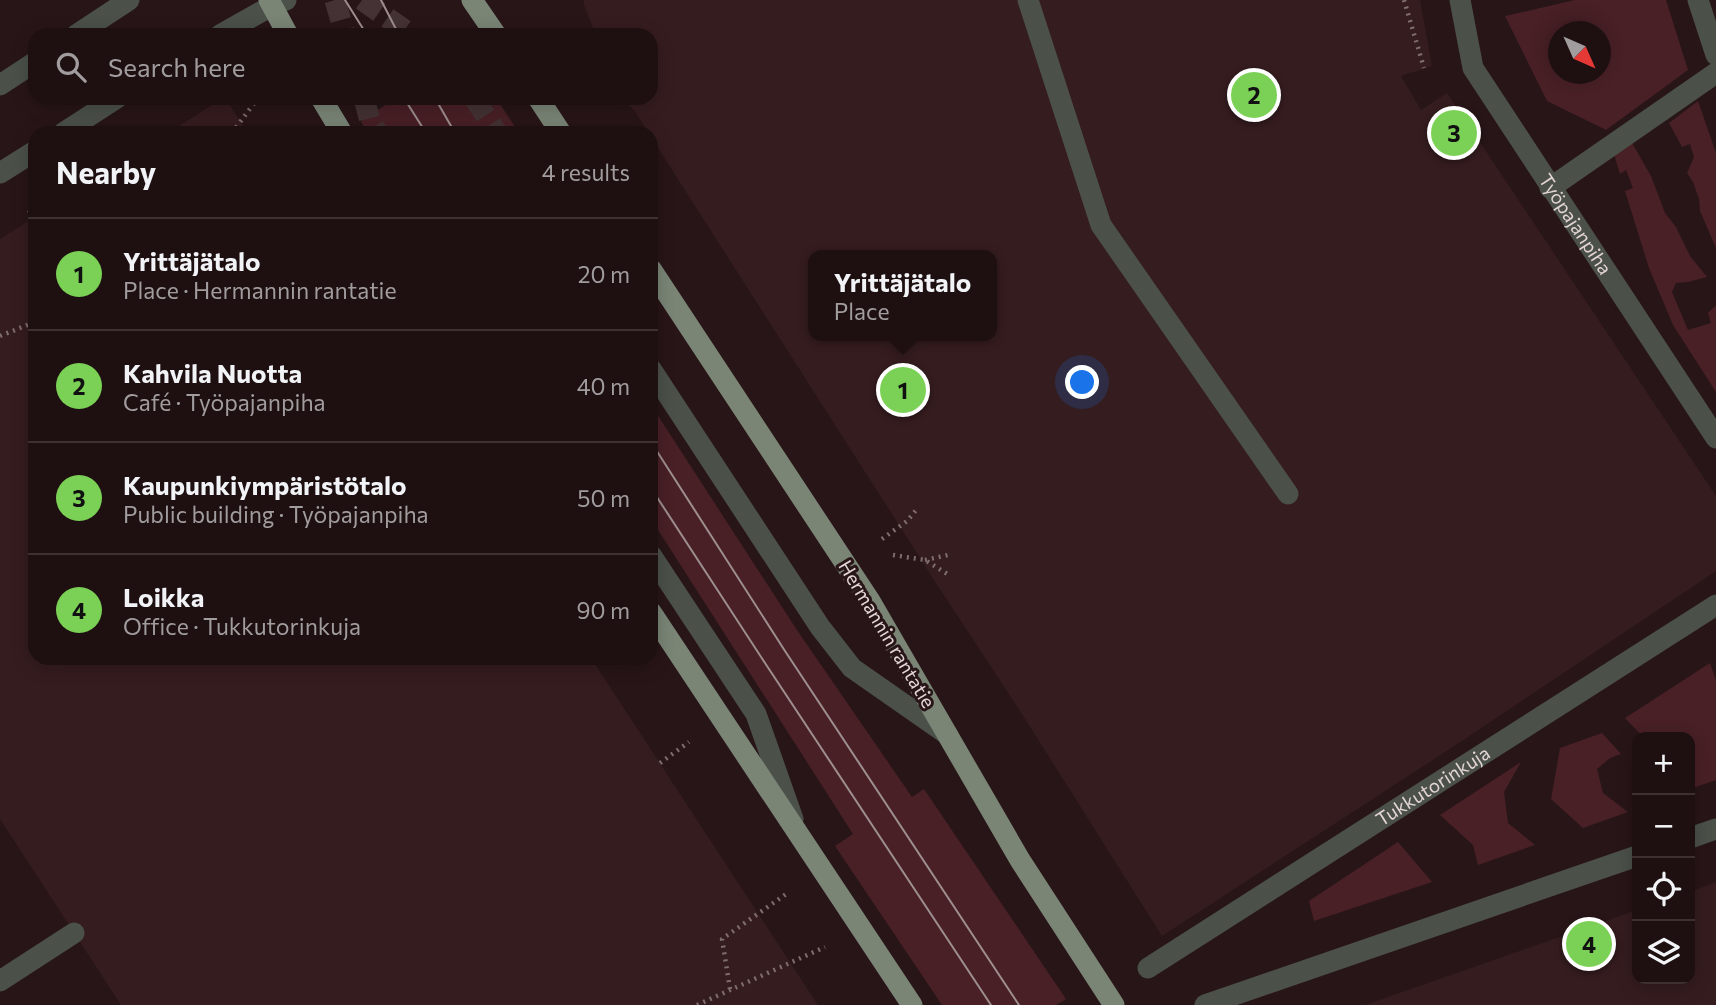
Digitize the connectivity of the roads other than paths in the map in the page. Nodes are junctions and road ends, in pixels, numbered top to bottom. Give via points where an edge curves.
1 (129, 0) edge
2 (472, 0) edge
3 (1028, 0) edge
4 (1698, 0) edge
5 (1467, 1) edge
6 (276, 2) edge
7 (86, 28) edge
8 (232, 28) edge
9 (285, 28) edge
10 (491, 28) edge
11 (1716, 55) edge
12 (28, 67) edge
13 (1716, 73) edge
14 (0, 85) edge
15 (106, 105) edge
16 (325, 105) edge
17 (543, 105) edge
18 (74, 126) edge
19 (338, 126) edge
20 (556, 126) edge
21 (28, 155) edge
22 (0, 173) edge
23 (1550, 188) junction
24 (658, 281) edge
25 (658, 380) edge
26 (1716, 438) edge
27 (1288, 494) dead end
28 (658, 566) edge
29 (1716, 606) edge
30 (658, 623) edge
31 (948, 735) junction
32 (1716, 829) edge
33 (797, 833) junction
34 (1695, 836) edge
35 (1632, 858) edge
36 (74, 933) dead end
37 (1148, 968) dead end
38 (0, 981) edge
39 (912, 1005) edge
40 (1114, 1005) edge
41 (1205, 1005) edge

1 - 7 street
2 - 10 main road
3 - 27 street via 1101,225
4 - 11 street
5 - 23 street, Työpajanpiha via 1473,68
6 - 8 street
6 - 9 main road
12 - 14 street
13 - 23 street
15 - 18 street
16 - 19 main road
17 - 20 main road
21 - 22 street
23 - 26 street, Työpajanpiha
24 - 31 main road, Hermannin rantatie via 870,601
25 - 31 street via 820,627 852,668
28 - 33 street via 756,714
29 - 37 street, Tukkutorinkuja
30 - 33 main road
31 - 40 main road, Hermannin rantatie via 1020,860
32 - 34 street
33 - 39 main road
35 - 41 street
36 - 38 street

